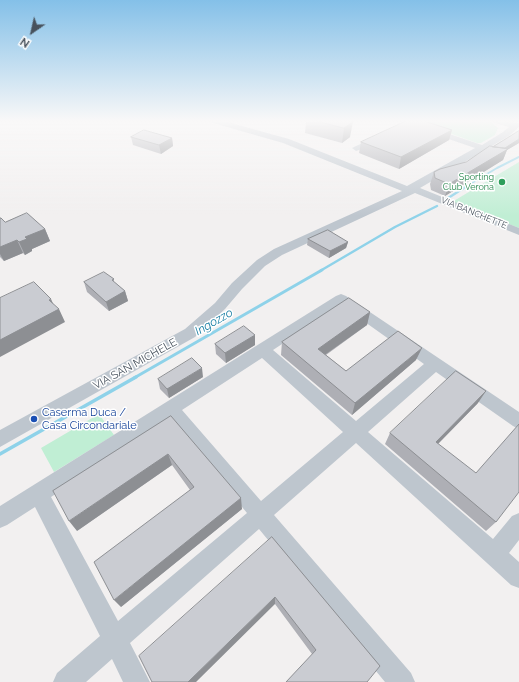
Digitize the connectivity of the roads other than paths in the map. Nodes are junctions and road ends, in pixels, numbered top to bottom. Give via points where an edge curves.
1 (317, 153) edge
2 (475, 153) edge
3 (410, 189) junction
4 (519, 232) edge
5 (263, 350) junction
6 (434, 364) junction
7 (171, 409) junction
8 (519, 421) edge
9 (355, 432) junction
10 (0, 439) edge
11 (38, 493) junction
12 (260, 515) junction
13 (0, 518) edge
14 (519, 523) edge
15 (494, 555) junction
16 (519, 577) edge
17 (115, 640) junction
18 (66, 682) edge
19 (137, 682) edge
20 (401, 682) edge

1 - 3 street, VIA BANCHETTE
2 - 3 street, VIA SAN MICHELE via 471,155 480,159 461,171 449,168
3 - 4 street, VIA BANCHETTE
3 - 10 street, VIA SAN MICHELE via 278,252 261,263 190,333
5 - 6 street via 341,299
5 - 7 street
5 - 9 street
6 - 8 street
6 - 9 street
7 - 11 street
7 - 12 street
9 - 12 street
9 - 15 street
11 - 13 street
11 - 17 street
12 - 17 street
12 - 20 street
14 - 15 street
15 - 16 street
17 - 18 street
17 - 19 street

